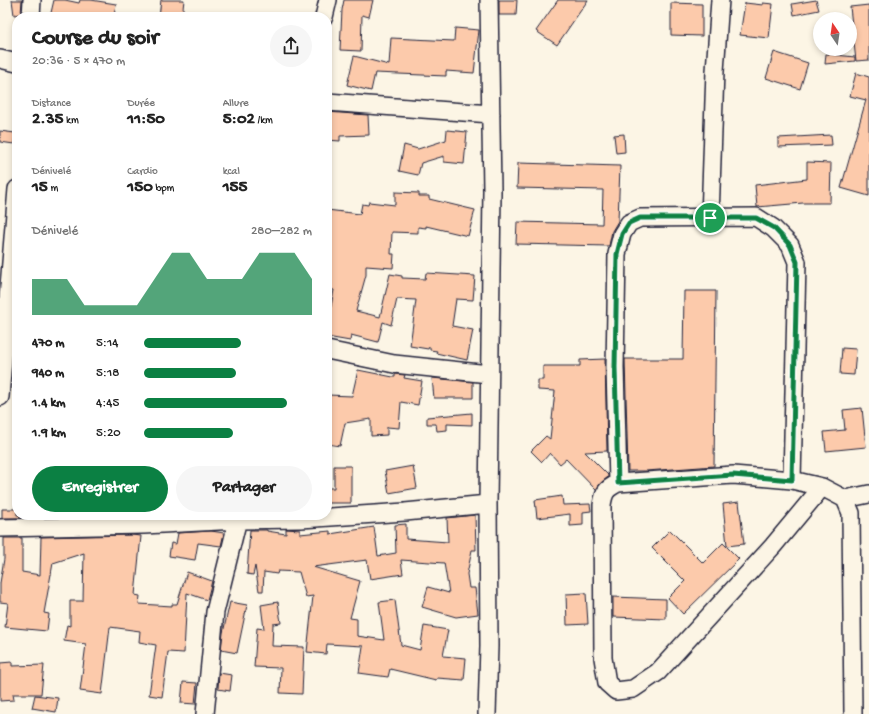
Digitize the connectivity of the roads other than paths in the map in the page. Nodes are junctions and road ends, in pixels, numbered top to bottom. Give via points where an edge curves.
1 (32, 0) edge
2 (328, 0) edge
3 (489, 0) edge
4 (720, 0) edge
5 (31, 12) edge
6 (325, 12) edge
7 (0, 59) edge
8 (12, 62) edge
9 (332, 102) edge
10 (491, 114) junction
11 (710, 218) junction
12 (12, 252) edge
13 (9, 290) edge
14 (332, 351) edge
15 (489, 374) junction
16 (0, 397) edge
17 (792, 480) junction
18 (618, 483) junction
19 (822, 487) junction
20 (869, 494) edge
21 (845, 499) junction
22 (488, 504) junction
23 (332, 517) edge
24 (203, 520) edge
25 (238, 520) edge
26 (0, 528) edge
27 (205, 714) edge
28 (487, 714) edge
29 (853, 714) edge

1 - 5 street
2 - 6 street
3 - 10 street
4 - 11 street via 714,71
7 - 8 street
9 - 10 street
10 - 15 street
11 - 17 street via 756,218 774,228 790,245 797,262
11 - 18 street via 640,218 629,223 622,234 617,254 615,367
12 - 13 street
13 - 16 street
14 - 15 street via 394,364
15 - 22 street
17 - 18 street via 733,475
17 - 19 street
18 - 19 street via 604,494 602,505 603,658 607,683 616,691 633,689 658,672 773,546
19 - 21 street
20 - 21 street
21 - 29 street via 851,512
22 - 23 street
22 - 28 street
24 - 26 street via 144,525
25 - 27 street via 215,612

